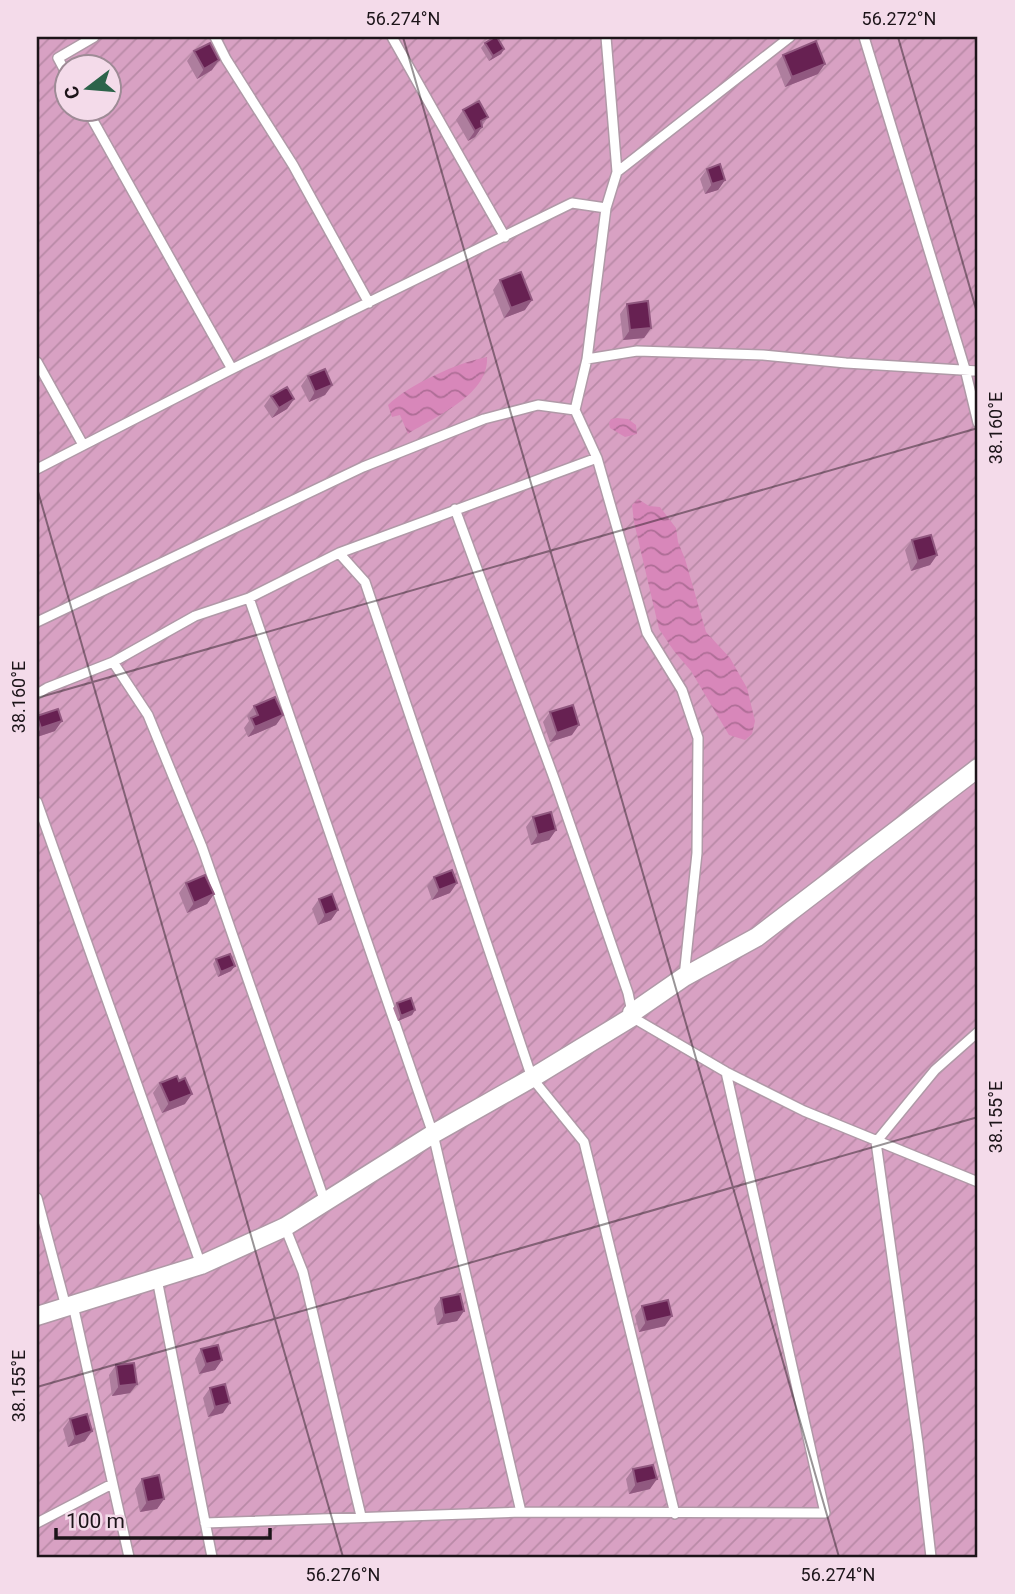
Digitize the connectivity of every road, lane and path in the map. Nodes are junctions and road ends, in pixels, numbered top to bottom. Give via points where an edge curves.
1 (94, 37) edge
2 (215, 37) edge
3 (392, 37) edge
4 (606, 37) edge
5 (790, 37) edge
6 (864, 37) edge
7 (68, 52) edge
8 (94, 122) edge
9 (617, 172) junction
10 (606, 208) junction
11 (505, 237) junction
12 (369, 303) junction
13 (587, 359) junction
14 (37, 362) edge
15 (232, 369) junction
16 (965, 369) junction
17 (978, 371) edge
18 (575, 410) junction
19 (978, 423) edge
20 (82, 443) junction
21 (597, 458) junction
22 (37, 469) edge
23 (455, 509) junction
24 (339, 553) junction
25 (248, 598) junction
26 (37, 622) edge
27 (113, 662) junction
28 (37, 694) edge
29 (978, 768) edge
30 (37, 802) edge
31 (684, 976) junction
32 (632, 1015) junction
33 (978, 1032) edge
34 (726, 1072) junction
35 (533, 1078) junction
36 (433, 1134) junction
37 (876, 1142) junction
38 (978, 1182) edge
39 (37, 1198) edge
40 (325, 1202) junction
41 (285, 1227) junction
42 (49, 1237) junction
43 (37, 1240) edge
44 (201, 1265) junction
45 (157, 1279) junction
46 (70, 1306) junction
47 (37, 1316) edge
48 (112, 1483) junction
49 (521, 1512) junction
50 (675, 1514) junction
51 (360, 1516) junction
52 (37, 1523) edge
53 (205, 1523) junction
54 (129, 1557) edge
55 (212, 1557) edge
56 (931, 1557) edge

1 - 7 lane
2 - 12 lane
3 - 11 lane
4 - 9 lane
5 - 9 lane
6 - 16 lane
8 - 15 lane
9 - 10 lane
10 - 11 lane via 572,203
10 - 13 lane
11 - 12 lane
12 - 15 lane
13 - 16 lane via 637,351
13 - 18 lane
14 - 20 lane
15 - 20 lane
16 - 17 lane
16 - 19 lane
18 - 21 lane
18 - 26 lane via 538,405 484,418 363,467
20 - 22 lane
21 - 23 lane
21 - 31 lane via 647,633 682,690 698,737 697,853
23 - 24 lane
23 - 32 lane via 555,780
24 - 25 lane
24 - 35 lane via 365,582
25 - 27 lane via 195,616
25 - 36 lane
27 - 28 lane
27 - 40 lane via 148,715 202,847
29 - 31 street via 757,937
30 - 44 lane
31 - 32 street
32 - 34 lane
32 - 35 street
33 - 37 lane via 935,1070
34 - 37 lane
34 - 50 lane via 825,1513
35 - 36 street
35 - 50 lane via 584,1142
36 - 40 street
36 - 49 lane
37 - 38 lane
37 - 56 lane
39 - 42 lane
40 - 41 street
41 - 44 street
41 - 51 lane via 303,1272
42 - 43 lane
42 - 46 lane
44 - 45 street
45 - 46 street
45 - 53 lane
46 - 47 street
46 - 48 lane
48 - 52 lane
48 - 54 lane
49 - 50 lane
49 - 51 lane
51 - 53 lane
53 - 55 lane

